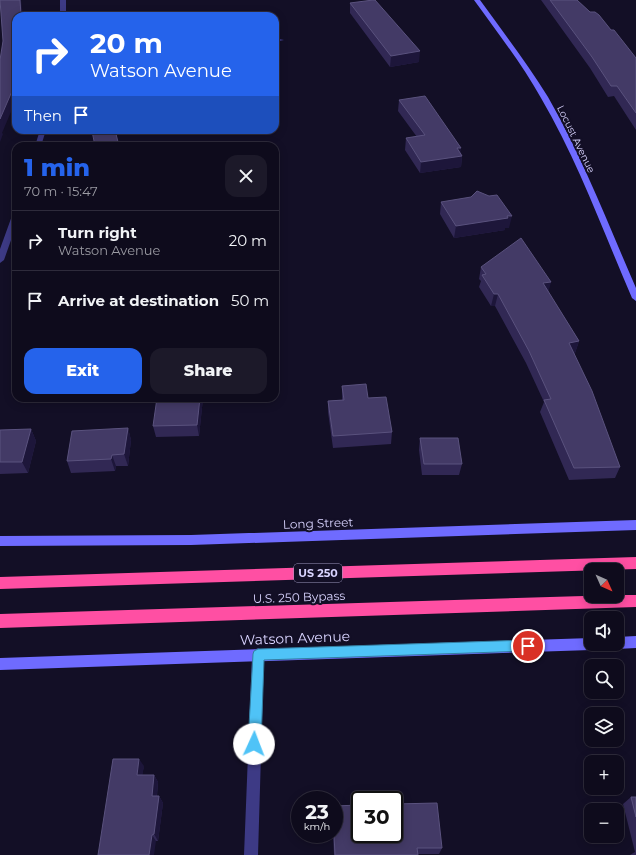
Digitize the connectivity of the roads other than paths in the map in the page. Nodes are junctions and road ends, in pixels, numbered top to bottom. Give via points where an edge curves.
1 (62, 0) edge
2 (477, 0) edge
3 (63, 12) edge
4 (12, 226) edge
5 (0, 260) edge
6 (636, 298) edge
7 (636, 525) edge
8 (0, 541) edge
9 (636, 563) edge
10 (0, 583) edge
11 (636, 601) edge
12 (0, 621) edge
13 (636, 642) edge
14 (624, 643) edge
15 (584, 644) edge
16 (258, 654) junction
17 (0, 664) edge
18 (251, 855) edge

1 - 3 street
2 - 6 street, Locust Avenue via 523,62 553,112
4 - 5 street
7 - 8 street, Long Street via 191,540
9 - 10 highway, US 250
11 - 12 highway, U.S. 250 Bypass
13 - 14 street
15 - 16 street, Watson Avenue
16 - 17 street, Watson Avenue
16 - 18 street

